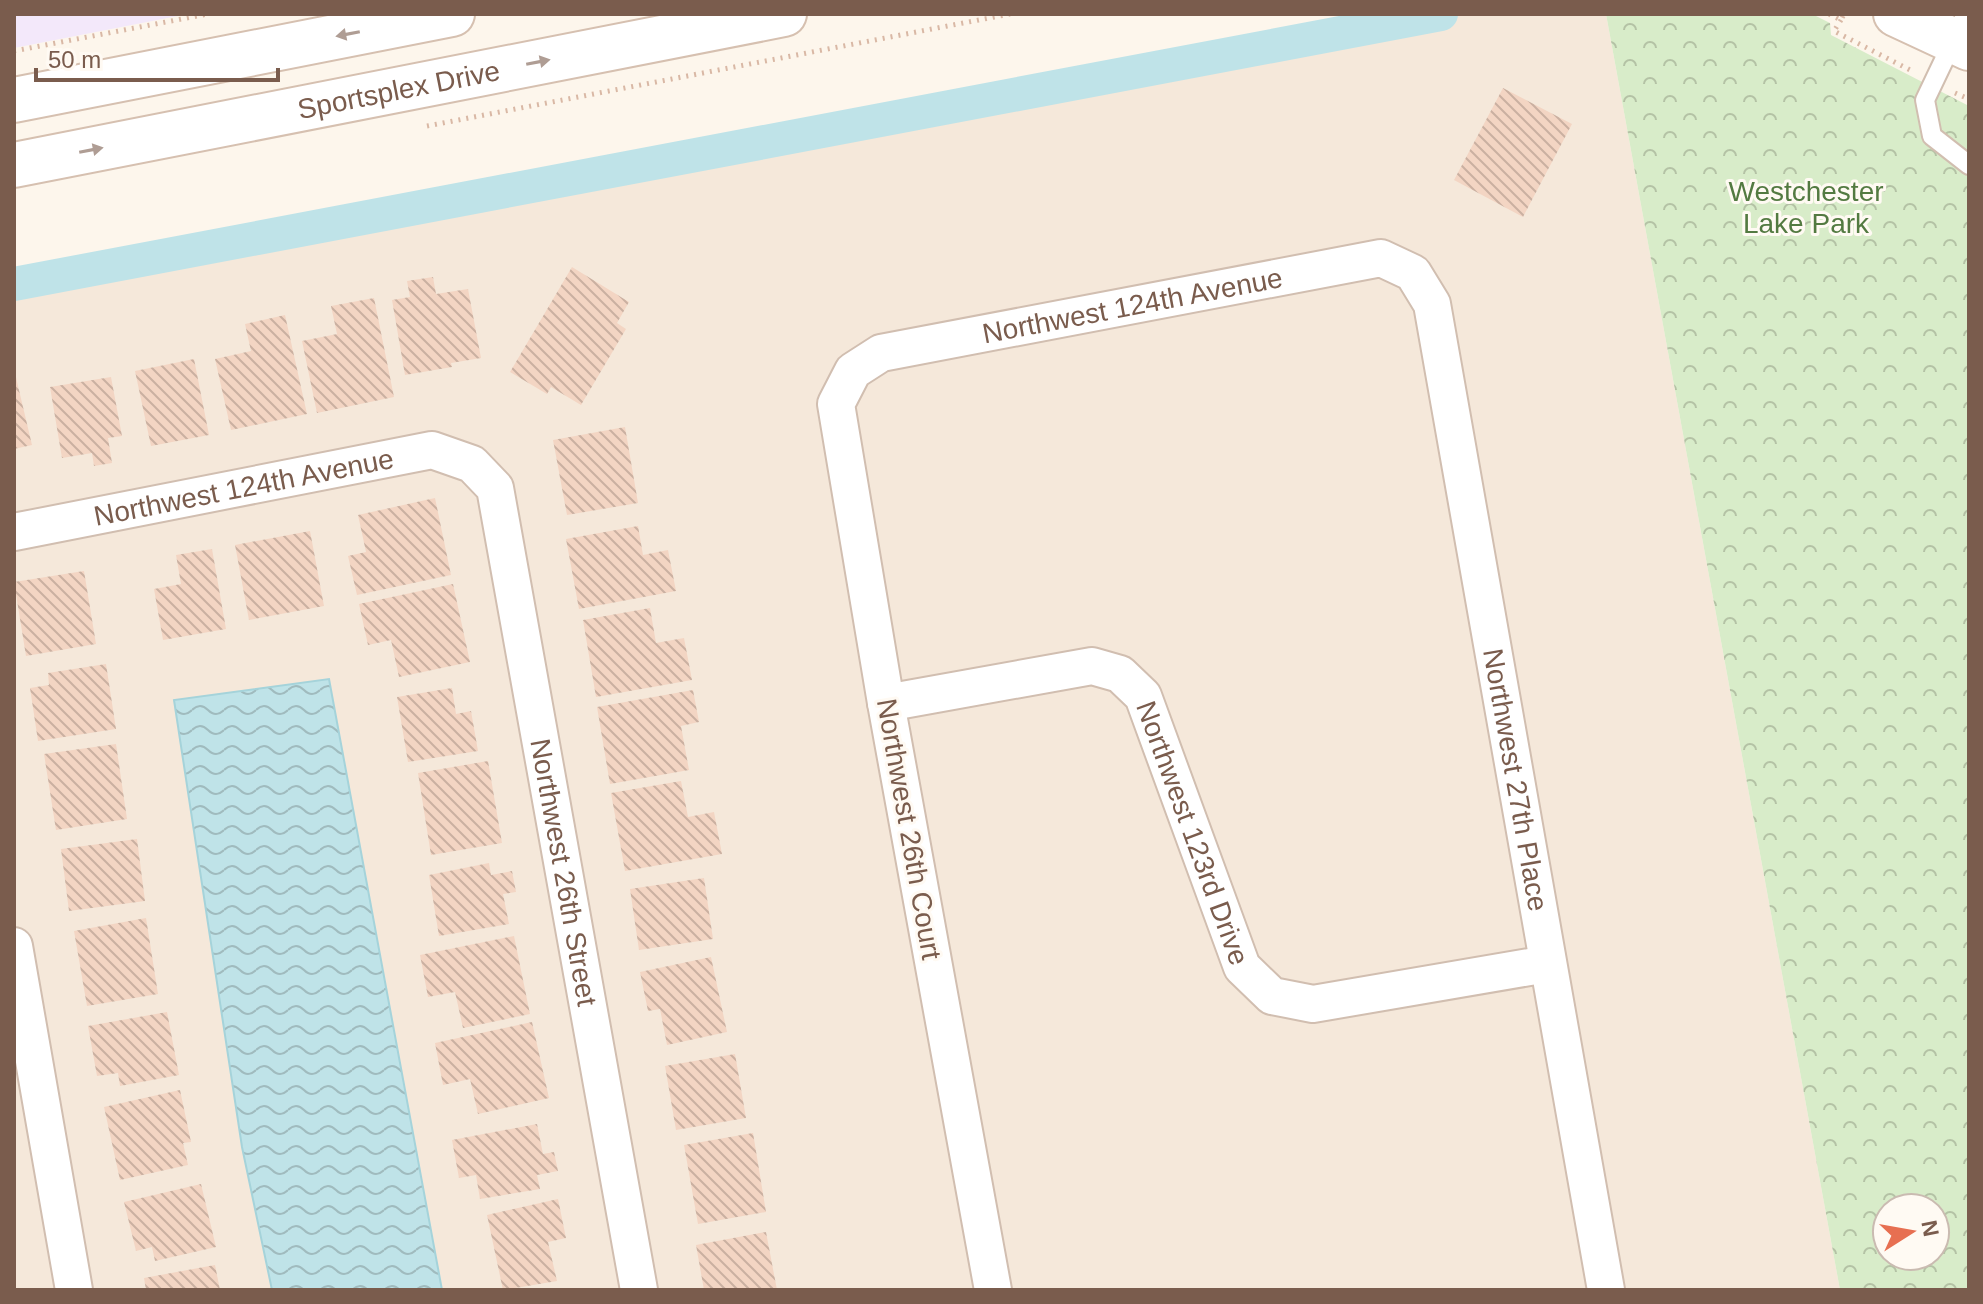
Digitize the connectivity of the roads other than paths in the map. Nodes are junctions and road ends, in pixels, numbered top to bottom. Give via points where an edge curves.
1 (452, 14) edge
2 (784, 14) edge
3 (1896, 14) edge
4 (1963, 35) edge
5 (14, 100) edge
6 (14, 165) edge
7 (1969, 165) edge
8 (1413, 273) joint
9 (853, 371) joint
10 (472, 464) joint
11 (14, 532) edge
12 (886, 703) junction
13 (14, 946) edge
14 (1547, 964) junction
15 (74, 1290) edge
16 (639, 1290) edge
17 (993, 1290) edge
18 (1606, 1290) edge

1 -> 5 street
6 -> 2 street, Sportsplex Drive
3 - 4 street
4 - 7 lane via 1925,100 1932,136
8 - 9 street, Northwest 124th Avenue via 1381,258 881,353
8 - 14 street, Northwest 27th Place via 1432,304
9 - 12 street, Northwest 26th Court via 836,404
10 - 11 street, Northwest 124th Avenue via 432,450
10 - 16 street, Northwest 26th Street via 495,488
12 - 14 street, Northwest 123rd Drive via 1092,666 1120,674 1143,696 1242,967 1272,996 1313,1004
12 - 17 street, Northwest 26th Court
13 - 15 street
14 - 18 street, Northwest 27th Place

